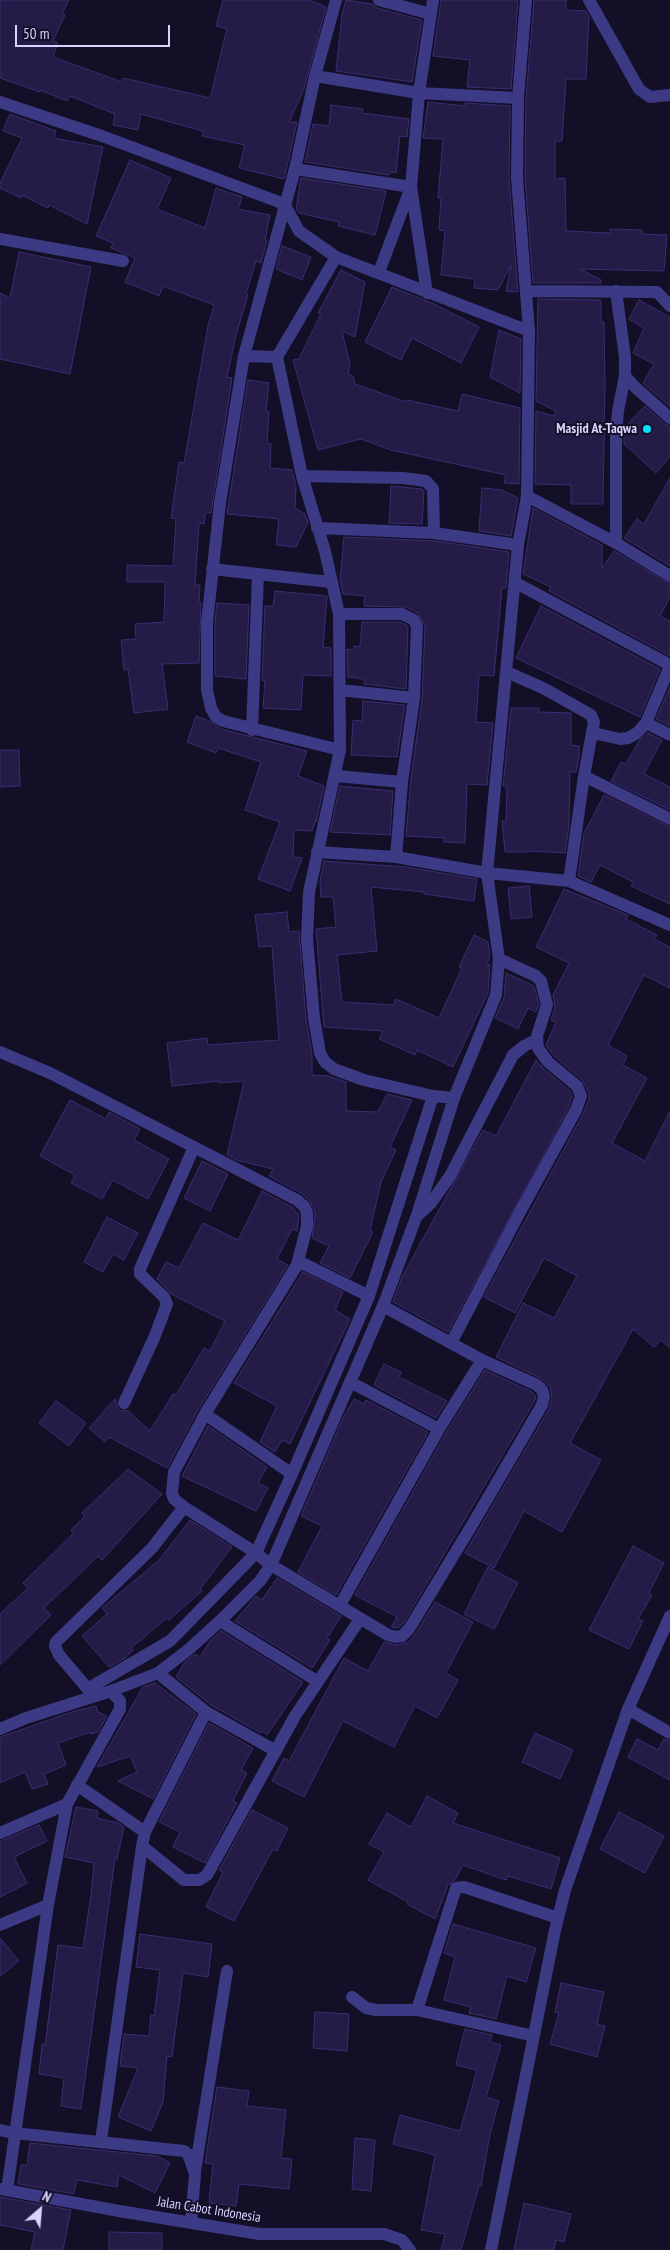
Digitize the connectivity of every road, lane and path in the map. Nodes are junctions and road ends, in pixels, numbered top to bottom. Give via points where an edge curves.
1 (336, 0) edge
2 (379, 0) edge
3 (433, 0) edge
4 (526, 0) edge
5 (589, 0) edge
6 (404, 3) edge
7 (432, 14) junction
8 (315, 76) junction
9 (419, 94) junction
10 (670, 95) edge
11 (518, 98) junction
12 (0, 102) edge
13 (295, 169) junction
14 (411, 187) junction
15 (286, 207) junction
16 (0, 239) edge
17 (336, 257) junction
18 (123, 261) dead end
19 (379, 272) junction
20 (527, 291) junction
21 (616, 291) junction
22 (670, 291) edge
23 (427, 292) junction
24 (657, 292) junction
25 (670, 306) edge
26 (529, 332) junction
27 (244, 356) junction
28 (277, 357) junction
29 (626, 376) junction
30 (670, 418) edge
31 (302, 476) junction
32 (527, 496) junction
33 (318, 528) junction
34 (434, 533) junction
35 (616, 543) junction
36 (518, 545) junction
37 (212, 569) junction
38 (258, 575) junction
39 (670, 576) edge
40 (330, 582) junction
41 (516, 584) junction
42 (339, 614) junction
43 (670, 665) edge
44 (507, 672) junction
45 (340, 690) junction
46 (414, 698) junction
47 (646, 723) junction
48 (252, 730) junction
49 (593, 733) junction
50 (670, 736) edge
51 (340, 750) junction
52 (336, 776) junction
53 (584, 776) junction
54 (402, 782) junction
55 (670, 819) edge
56 (317, 852) junction
57 (396, 857) junction
58 (487, 873) junction
59 (569, 881) junction
60 (670, 925) edge
61 (499, 959) junction
62 (536, 1040) junction
63 (0, 1052) edge
64 (433, 1096) junction
65 (454, 1098) junction
66 (194, 1146) junction
67 (417, 1215) junction
68 (297, 1265) junction
69 (369, 1296) junction
70 (383, 1306) junction
71 (451, 1343) junction
72 (482, 1360) junction
73 (350, 1382) junction
74 (323, 1401) junction
75 (124, 1402) dead end
76 (339, 1408) junction
77 (205, 1414) junction
78 (439, 1429) junction
79 (292, 1474) junction
80 (184, 1507) junction
81 (256, 1553) junction
82 (271, 1565) junction
83 (340, 1605) junction
84 (670, 1616) edge
85 (360, 1619) junction
86 (220, 1621) junction
87 (158, 1673) junction
88 (317, 1681) junction
89 (110, 1691) junction
90 (92, 1692) junction
91 (628, 1708) junction
92 (206, 1712) junction
93 (0, 1729) edge
94 (670, 1733) edge
95 (276, 1751) junction
96 (77, 1785) junction
97 (67, 1804) junction
98 (145, 1832) junction
99 (0, 1833) edge
100 (142, 1846) junction
101 (48, 1905) junction
102 (558, 1918) junction
103 (0, 1925) edge
104 (227, 1971) dead end
105 (352, 1997) dead end
106 (417, 2010) junction
107 (534, 2036) junction
108 (0, 2130) edge
109 (14, 2133) junction
110 (101, 2141) junction
111 (195, 2174) junction
112 (3, 2189) edge
113 (191, 2223) junction
114 (410, 2250) edge
115 (491, 2250) edge

1 - 8 street
2 - 6 street
3 - 7 street
4 - 11 street
5 - 10 street via 639,89 650,97
6 - 7 street
7 - 9 street
8 - 9 street
8 - 13 street
9 - 11 street
9 - 14 street
11 - 20 street via 517,178
12 - 15 street via 204,173
13 - 14 street
13 - 15 street
14 - 19 street
14 - 23 street
15 - 17 street via 299,231
15 - 27 street
16 - 18 street
17 - 19 street
17 - 28 street
19 - 23 street
20 - 21 street
20 - 26 street
21 - 24 street
21 - 29 street
22 - 24 street
23 - 26 street
24 - 25 street
26 - 32 street
27 - 28 street
27 - 37 street
28 - 31 street
29 - 30 street
29 - 35 street via 616,432
31 - 33 street
31 - 34 street via 426,481 433,489
32 - 35 street
32 - 36 street
33 - 34 street
33 - 40 street
34 - 36 street
35 - 39 street
36 - 41 street
37 - 38 street
37 - 48 street via 207,623 209,702 222,722
38 - 40 street
38 - 48 street
40 - 42 street
41 - 43 street
41 - 44 street
42 - 45 street
42 - 46 street via 392,613 414,620 418,631
43 - 47 street
44 - 49 street via 591,715
44 - 58 street
45 - 46 street
45 - 51 street
46 - 54 street
47 - 49 street via 628,738
47 - 50 street
48 - 51 street
49 - 53 street
51 - 52 street
52 - 54 street
52 - 56 street
53 - 55 street
53 - 59 street
54 - 57 street
56 - 57 street
56 - 64 street via 309,892 307,939 309,980 320,1053 330,1066 345,1074
57 - 58 street
58 - 59 street
58 - 61 street
59 - 60 street
61 - 62 street via 541,981 547,1005
61 - 65 street via 496,995
62 - 67 street via 520,1048 513,1056 450,1176 431,1203
62 - 71 street via 548,1062 579,1089 580,1100
63 - 66 street via 50,1073
64 - 65 street
64 - 69 street
65 - 67 street
66 - 68 street via 304,1206 307,1226
66 - 75 street via 140,1269 140,1274 164,1297 166,1304
67 - 70 street
68 - 69 street via 304,1264
68 - 77 street
69 - 74 street
70 - 71 street
70 - 73 street
71 - 72 street
72 - 78 street
72 - 85 street via 540,1387 544,1397 542,1405 407,1632 388,1636
73 - 76 street
73 - 78 street
74 - 76 street
74 - 79 street
76 - 82 street
77 - 79 street
77 - 80 street via 172,1481 174,1499
78 - 83 street
79 - 81 street
80 - 81 street
80 - 90 street via 152,1548 56,1642 58,1655
81 - 82 street
81 - 90 street via 170,1641
82 - 83 street
82 - 86 street via 260,1581
83 - 85 street
84 - 91 street
85 - 88 street
86 - 87 street
86 - 88 street
87 - 89 street
87 - 92 street
88 - 95 street
89 - 90 street
89 - 96 street via 120,1701 120,1709
90 - 93 street
91 - 94 street
91 - 102 street via 575,1856
92 - 95 street
92 - 98 street
95 - 100 street via 204,1878 184,1880
96 - 97 street
96 - 98 street
97 - 99 street
97 - 101 street
98 - 100 street
100 - 110 street
101 - 103 street
101 - 109 street
102 - 106 street via 464,1887 456,1888
102 - 107 street
104 - 111 street
105 - 106 street via 366,2008
106 - 107 street
107 - 115 street
108 - 109 street
109 - 110 street
109 - 112 street
110 - 111 street via 184,2151
111 - 113 street
112 - 113 street, Jalan Cabot Indonesia
113 - 114 street, Jalan Cabot Indonesia via 278,2235 384,2234 402,2240

